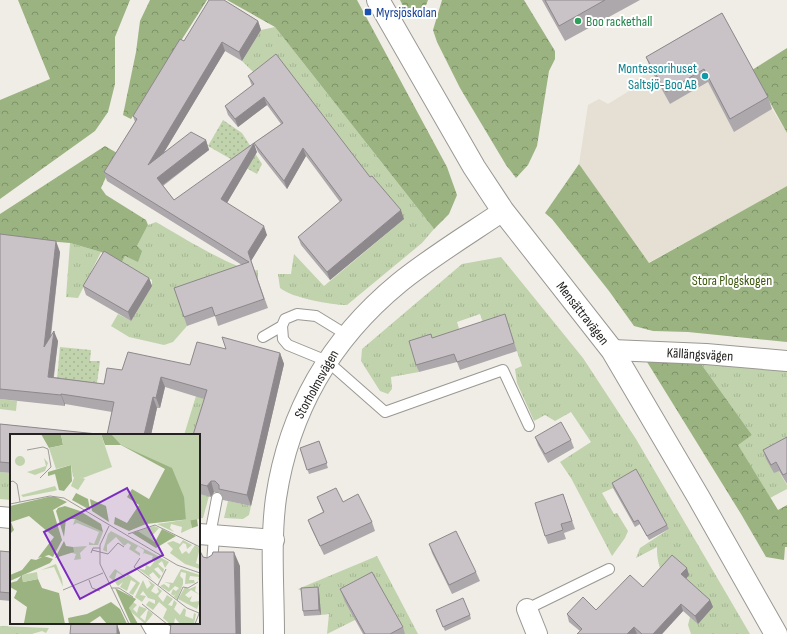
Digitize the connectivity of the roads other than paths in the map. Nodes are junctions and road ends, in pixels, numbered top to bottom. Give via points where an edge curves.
1 (378, 0) edge
2 (503, 211) junction
3 (282, 326) junction
4 (347, 335) junction
5 (264, 337) dead end
6 (612, 350) junction
7 (787, 361) edge
8 (327, 362) junction
9 (529, 426) dead end
10 (217, 498) edge
11 (0, 517) edge
12 (10, 518) edge
13 (208, 534) edge
14 (274, 540) junction
15 (212, 566) edge
16 (609, 569) dead end
17 (527, 609) joint
18 (147, 624) edge
19 (168, 629) edge
20 (274, 634) edge
21 (537, 634) edge
22 (776, 634) edge

1 - 2 street, Mensättravägen via 474,167
2 - 4 street, Storholmsvägen via 399,283 365,314
2 - 6 street, Mensättravägen
3 - 4 lane via 285,319 304,314 316,316
3 - 5 lane
3 - 8 lane via 283,339 288,345
4 - 8 street, Storholmsvägen
6 - 7 street, Källängsvägen
6 - 22 street, Mensättravägen
8 - 9 lane via 385,412 504,370
8 - 14 street, Storholmsvägen via 295,421 284,455 276,499
10 - 13 lane
11 - 12 street
13 - 14 street
13 - 15 lane
14 - 20 street, Storholmsvägen
16 - 17 lane
17 - 21 street
18 - 19 lane via 150,630

